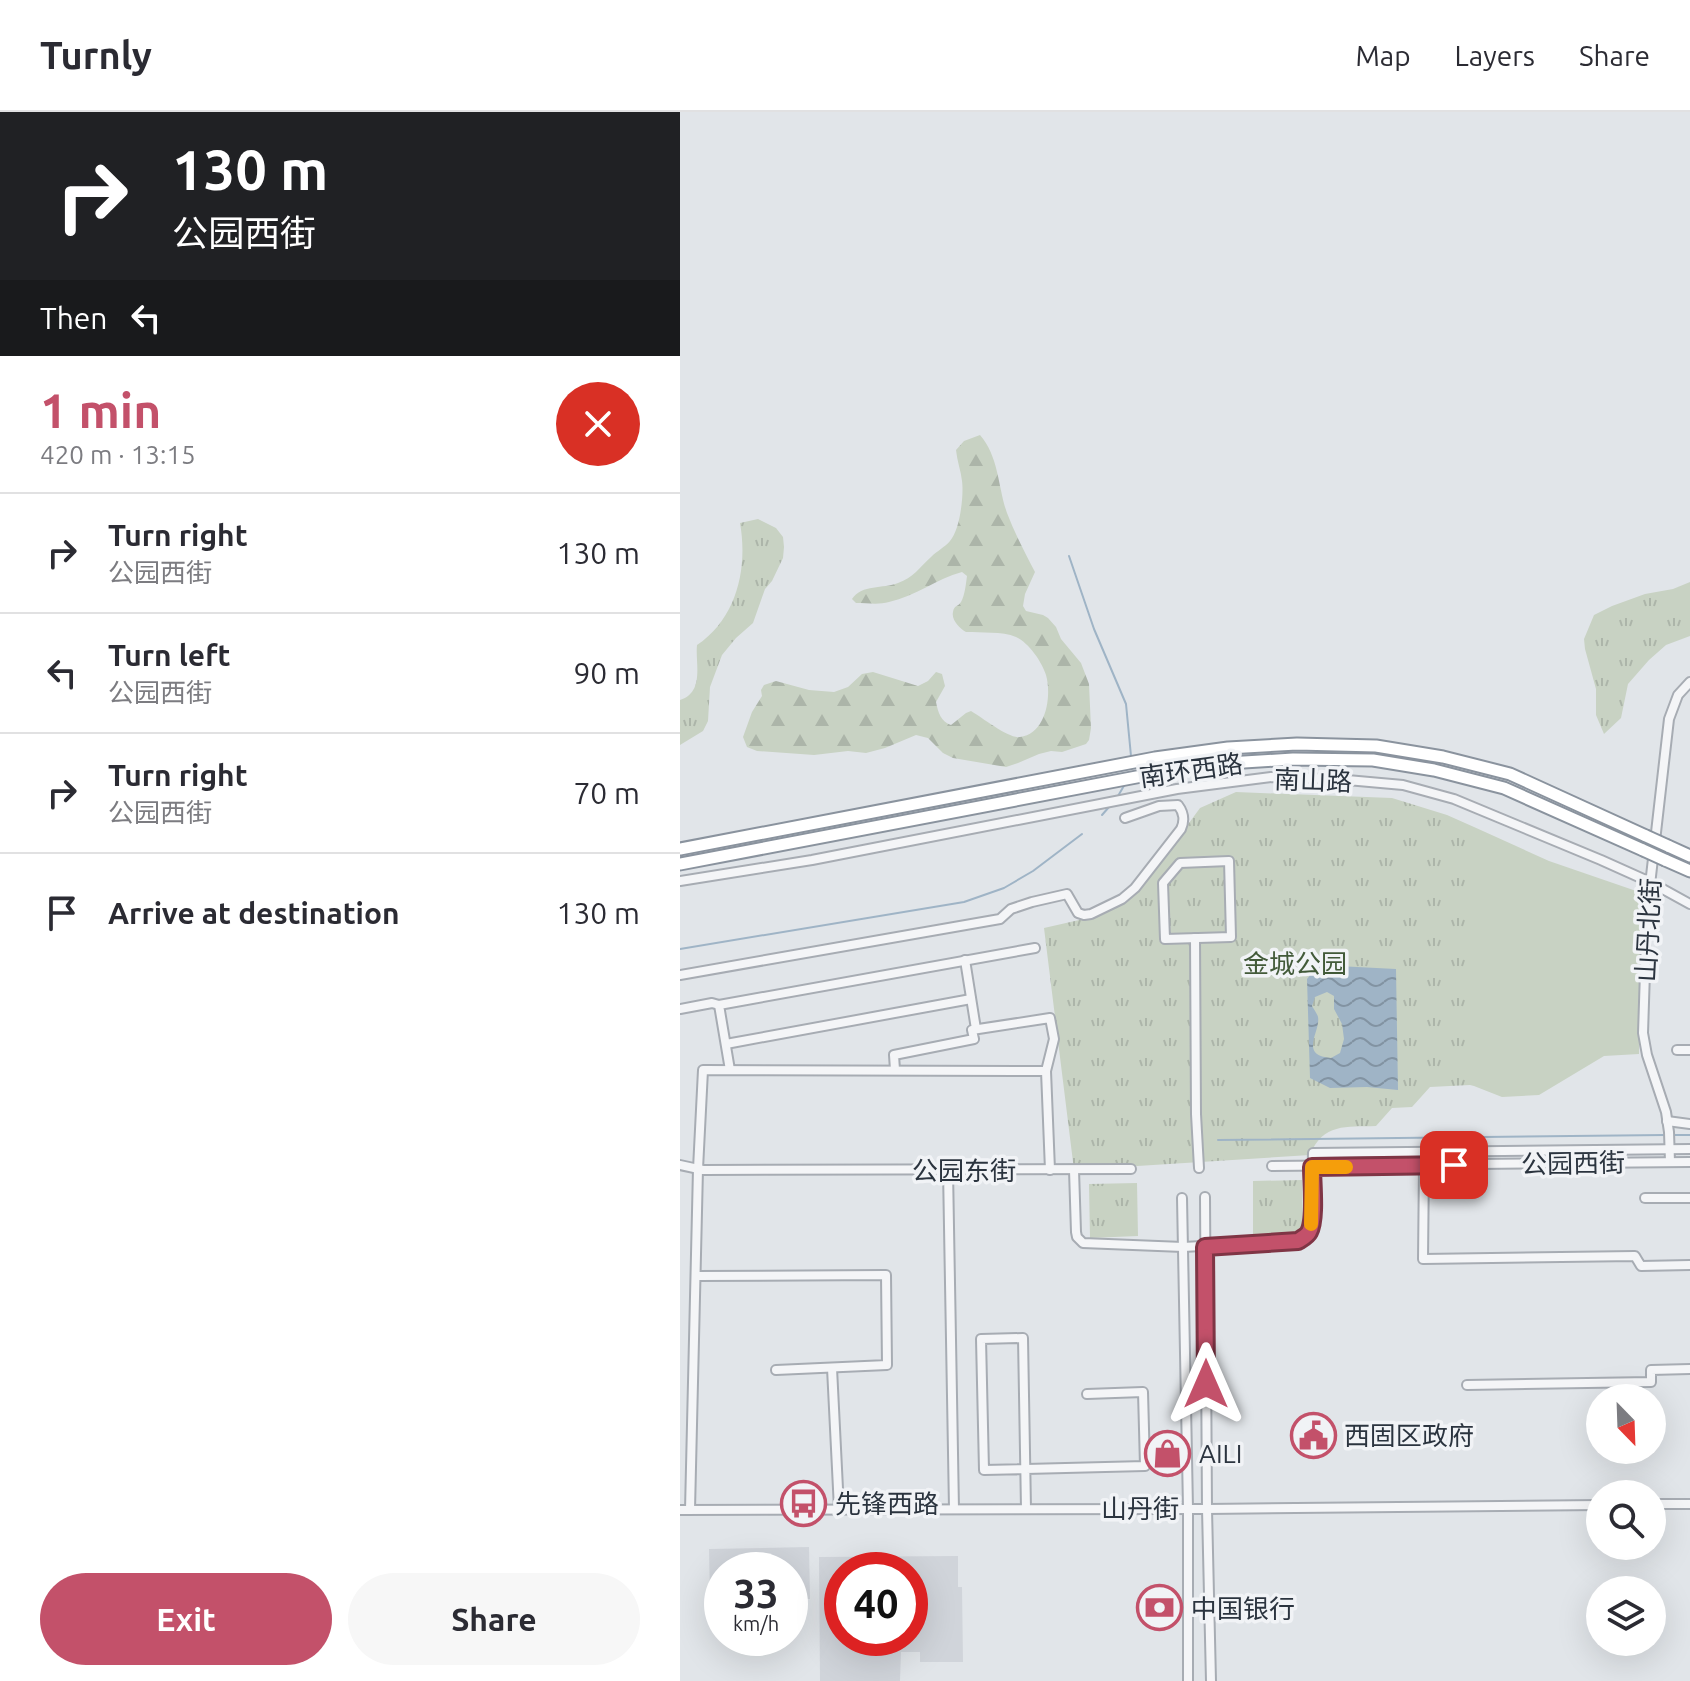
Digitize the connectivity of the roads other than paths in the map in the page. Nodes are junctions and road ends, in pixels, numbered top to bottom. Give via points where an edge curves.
1 (1690, 682) edge
2 (1157, 792) junction
3 (1159, 806) junction
4 (1125, 818) dead end
5 (680, 849) edge
6 (1690, 856) edge
7 (680, 864) edge
8 (1690, 871) edge
9 (680, 881) edge
10 (1650, 882) junction
11 (1690, 904) edge
12 (1195, 938) junction
13 (1035, 948) dead end
14 (965, 960) junction
15 (680, 975) edge
16 (971, 999) junction
17 (719, 1005) junction
18 (680, 1009) edge
19 (976, 1029) junction
20 (726, 1044) junction
21 (1677, 1050) dead end
22 (1690, 1050) edge
23 (730, 1070) junction
24 (895, 1070) junction
25 (1046, 1071) junction
26 (1667, 1121) junction
27 (1690, 1124) edge
28 (1669, 1147) junction
29 (1690, 1149) edge
30 (1670, 1162) junction
31 (1690, 1162) edge
32 (680, 1165) edge
33 (1424, 1165) junction
34 (1272, 1166) dead end
35 (1312, 1167) junction
36 (1199, 1168) dead end
37 (698, 1169) junction
38 (1131, 1169) dead end
39 (948, 1170) junction
40 (1050, 1170) junction
41 (1074, 1170) junction
42 (1205, 1197) dead end
43 (1182, 1198) dead end
44 (1645, 1198) dead end
45 (1690, 1198) edge
46 (1183, 1247) junction
47 (1205, 1247) junction
48 (1690, 1265) edge
49 (697, 1276) junction
50 (832, 1368) junction
51 (1690, 1369) edge
52 (776, 1370) dead end
53 (1467, 1385) dead end
54 (1087, 1394) dead end
55 (1206, 1435) junction
56 (1186, 1436) junction
57 (1025, 1469) junction
58 (1666, 1504) edge
59 (1690, 1504) edge
60 (1586, 1505) edge
61 (1188, 1508) junction
62 (839, 1509) junction
63 (954, 1509) junction
64 (1026, 1509) junction
65 (1207, 1509) junction
66 (685, 1510) edge
67 (1188, 1681) edge
68 (1211, 1681) edge

1 - 10 street, 山丹北街 via 1678,695 1669,719
2 - 3 street
2 - 9 street, 南山路
2 - 10 street, 南山路 via 1271,777 1403,785 1454,799
3 - 4 street
3 - 15 street via 1178,805 1184,817 1181,829 1135,888 1091,914 1078,913 1067,894 1011,909 1000,919
5 - 6 highway, 南环西路, bridge via 1155,758 1297,744 1376,746 1510,774
7 - 8 highway, 南环西路, bridge via 1147,775 1280,759 1373,760 1504,788
10 - 11 street, 南山路
10 - 26 street, 山丹北街 via 1643,1033
12 - 12 street via 1231,937 1229,861 1180,863 1163,883 1165,939
12 - 36 street
13 - 14 street
14 - 16 street
14 - 17 street
16 - 19 street
16 - 20 street
17 - 18 street
17 - 20 street
19 - 24 street via 974,1039 894,1055
19 - 25 street via 1050,1018 1054,1039
20 - 23 street
21 - 22 street
23 - 24 street
23 - 37 street via 703,1070
24 - 25 street
25 - 40 street
26 - 27 street
26 - 28 street, 山丹北街
28 - 29 street
28 - 30 street, 山丹北街
28 - 35 street via 1313,1153
30 - 31 street
30 - 33 street, 公园西街
32 - 37 street, 公园东街
33 - 35 street, 公园西街
33 - 48 street via 1423,1259 1635,1256 1641,1266
34 - 35 street, 公园西街
35 - 47 street via 1312,1217 1304,1237
37 - 39 street, 公园东街
37 - 49 street
38 - 41 street, 公园东街
39 - 40 street, 公园东街
39 - 63 street
40 - 41 street, 公园东街
41 - 46 street via 1080,1241
42 - 47 street
43 - 46 street
44 - 45 street
46 - 47 street
46 - 56 street
47 - 55 street
49 - 50 street via 886,1275 887,1365
49 - 66 street
50 - 52 street
50 - 62 street
51 - 53 street via 1651,1370 1651,1382
54 - 57 street via 1143,1392 1145,1466
55 - 56 street
55 - 65 street
56 - 61 street
57 - 57 street via 1023,1338 981,1339 984,1470
57 - 64 street
58 - 59 street
60 - 65 street, 山丹街
61 - 64 street, 山丹街
61 - 65 street, 山丹街
61 - 67 street
62 - 63 street, 山丹街
62 - 66 street, 山丹街
63 - 64 street, 山丹街
65 - 68 street

